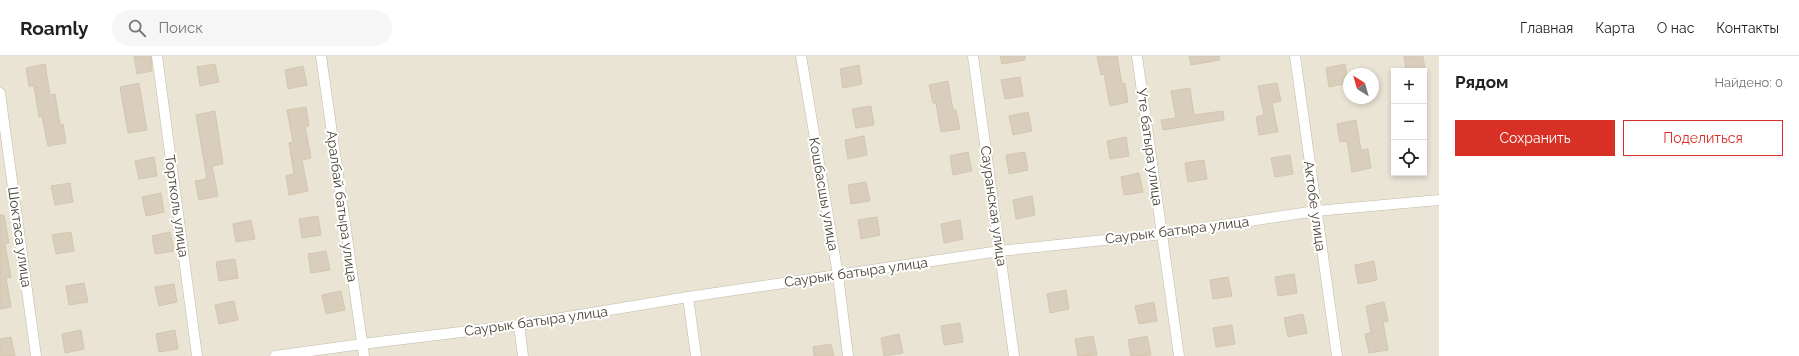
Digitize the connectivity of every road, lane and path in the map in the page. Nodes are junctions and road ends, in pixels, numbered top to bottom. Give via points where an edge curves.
1 (157, 56) edge
2 (321, 56) edge
3 (801, 56) edge
4 (973, 56) edge
5 (1137, 56) edge
6 (1295, 56) edge
7 (0, 93) edge
8 (1439, 200) edge
9 (1316, 211) junction
10 (1162, 234) junction
11 (1000, 251) junction
12 (838, 275) junction
13 (688, 297) junction
14 (519, 325) junction
15 (362, 344) junction
16 (36, 356) edge
17 (198, 356) edge
18 (275, 356) edge
19 (364, 356) edge
20 (523, 356) edge
21 (696, 356) edge
22 (848, 356) edge
23 (1014, 356) edge
24 (1179, 356) edge
25 (1337, 356) edge

1 - 17 street, Тортколь улица
2 - 15 street, Аралбай батыра улица
3 - 12 street, Кошбасшы улица
4 - 11 street, Сауранская улица
5 - 10 street, Уте батыра улица
6 - 9 street, Актобе улица
7 - 16 street, Шоктаса улица
8 - 9 street, Саурык батыра улица
9 - 10 street, Саурык батыра улица
9 - 25 street, Актобе улица
10 - 11 street, Саурык батыра улица
10 - 24 street, Уте батыра улица
11 - 12 street, Саурык батыра улица
11 - 23 street, Сауранская улица
12 - 13 street, Саурык батыра улица
12 - 22 street, Кошбасшы улица
13 - 14 street, Саурык батыра улица
13 - 21 street
14 - 15 street, Саурык батыра улица
14 - 20 street
15 - 18 street, Саурык батыра улица
15 - 19 street, Аралбай батыра улица

